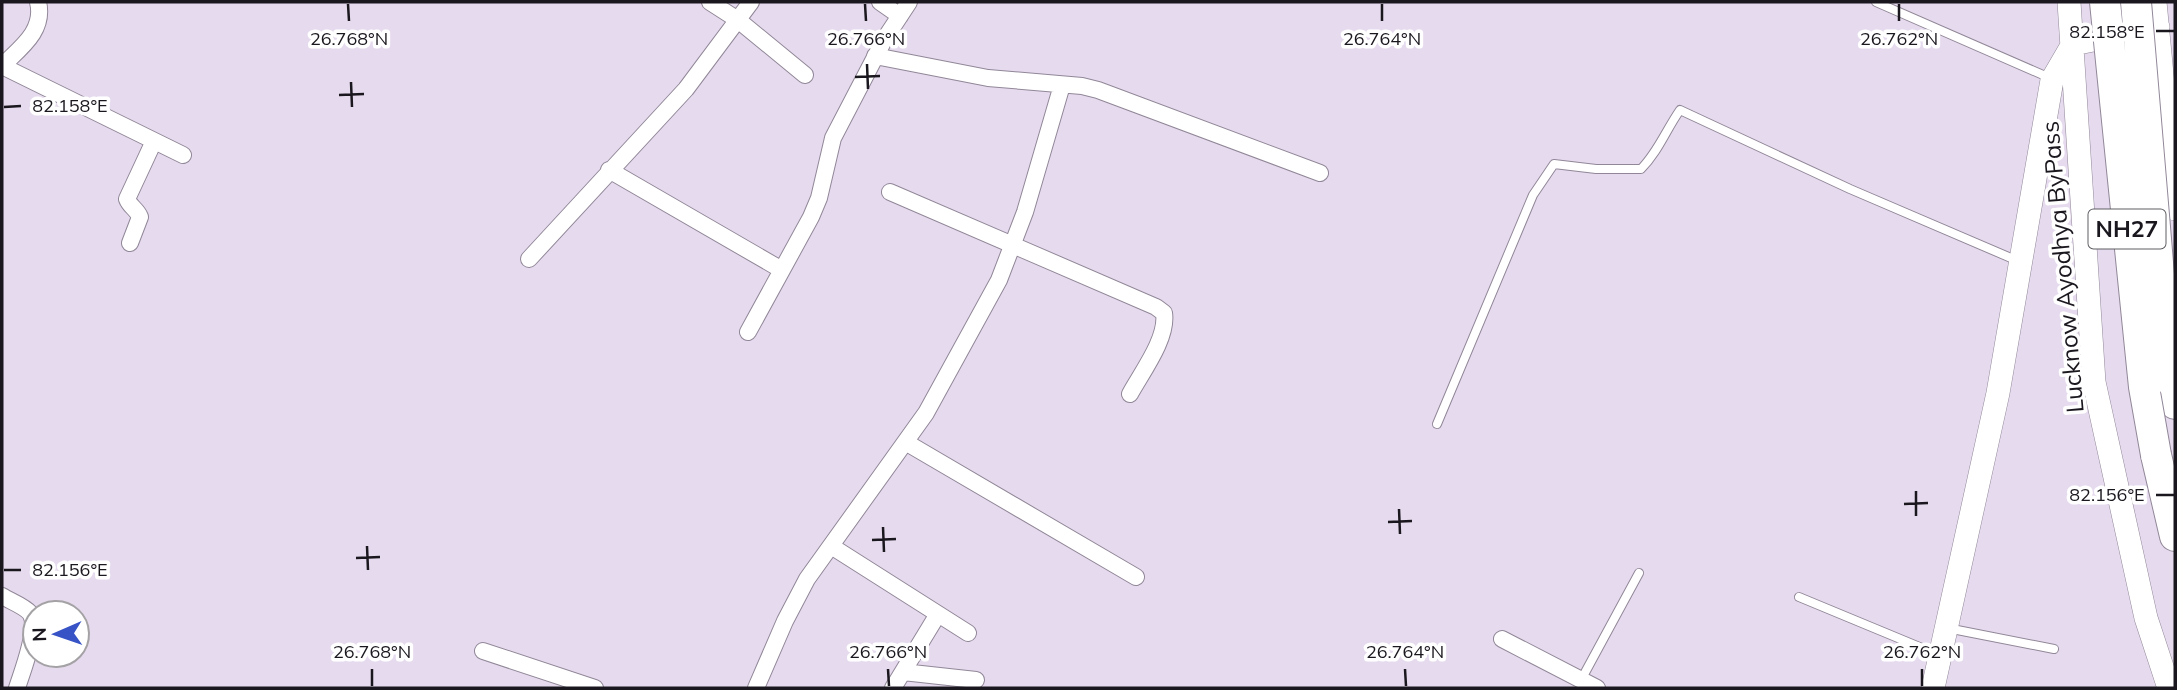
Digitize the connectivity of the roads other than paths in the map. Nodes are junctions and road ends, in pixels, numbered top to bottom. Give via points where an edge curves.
1 (38, 2) edge
2 (710, 2) edge
3 (751, 2) edge
4 (880, 2) edge
5 (909, 2) edge
6 (1876, 2) edge
7 (2069, 2) edge
8 (2105, 2) edge
9 (2136, 2) edge
10 (2155, 2) edge
11 (900, 16) junction
12 (738, 20) junction
13 (2158, 27) junction
14 (2073, 44) junction
15 (875, 56) junction
16 (2, 66) edge
17 (805, 75) dead end
18 (2052, 80) junction
19 (1062, 85) junction
20 (154, 141) junction
21 (183, 155) dead end
22 (609, 170) junction
23 (1320, 173) dead end
24 (890, 192) dead end
25 (2175, 209) edge
26 (130, 243) dead end
27 (1014, 244) junction
28 (529, 259) dead end
29 (2021, 262) junction
30 (782, 270) junction
31 (748, 332) dead end
32 (2173, 393) edge
33 (1130, 394) dead end
34 (1437, 424) dead end
35 (907, 443) junction
36 (2175, 536) edge
37 (831, 545) junction
38 (1639, 573) dead end
39 (1136, 577) dead end
40 (2, 596) edge
41 (1799, 597) dead end
42 (938, 614) junction
43 (1946, 628) junction
44 (968, 633) dead end
45 (1502, 639) dead end
46 (2054, 649) dead end
47 (483, 651) dead end
48 (1940, 655) junction
49 (903, 672) junction
50 (976, 680) dead end
51 (1581, 680) junction
52 (17, 688) edge
53 (595, 688) edge
54 (756, 688) edge
55 (893, 688) edge
56 (1597, 688) edge
57 (1933, 688) edge
58 (2169, 688) edge

1 - 16 street via 34,33
2 - 12 street
3 - 12 street
4 - 11 street
5 - 11 street
6 - 18 lane
7 - 14 street, Lucknow Ayodhya ByPass
8 - 36 highway, NH27, bridge via 2144,387
9 - 32 highway, NH27, bridge
10 - 13 street
11 - 15 street
12 - 17 street
12 - 22 street via 686,89
13 - 14 street
13 - 25 street
14 - 18 street
14 - 58 street, Lucknow Ayodhya ByPass via 2094,382 2146,618
15 - 19 street via 988,78
15 - 30 street via 833,138 819,198
16 - 20 street
18 - 29 street
19 - 23 street via 1098,90
19 - 27 street
20 - 21 street
20 - 26 street via 127,199 140,217
22 - 28 street
22 - 30 street
24 - 27 street
27 - 33 street via 1164,313 1162,335
27 - 35 street via 999,280
29 - 34 lane via 1680,110 1654,156 1641,169 1554,164 1533,195
29 - 43 street via 1998,393
30 - 31 street
35 - 37 street
35 - 39 street
37 - 42 street
37 - 54 street via 807,579
38 - 51 lane
40 - 52 street via 29,612 33,621
41 - 48 lane
42 - 44 street
42 - 49 street
43 - 46 lane
43 - 48 street
45 - 51 street
47 - 53 street
48 - 57 street
49 - 50 street
49 - 55 street
51 - 56 street

